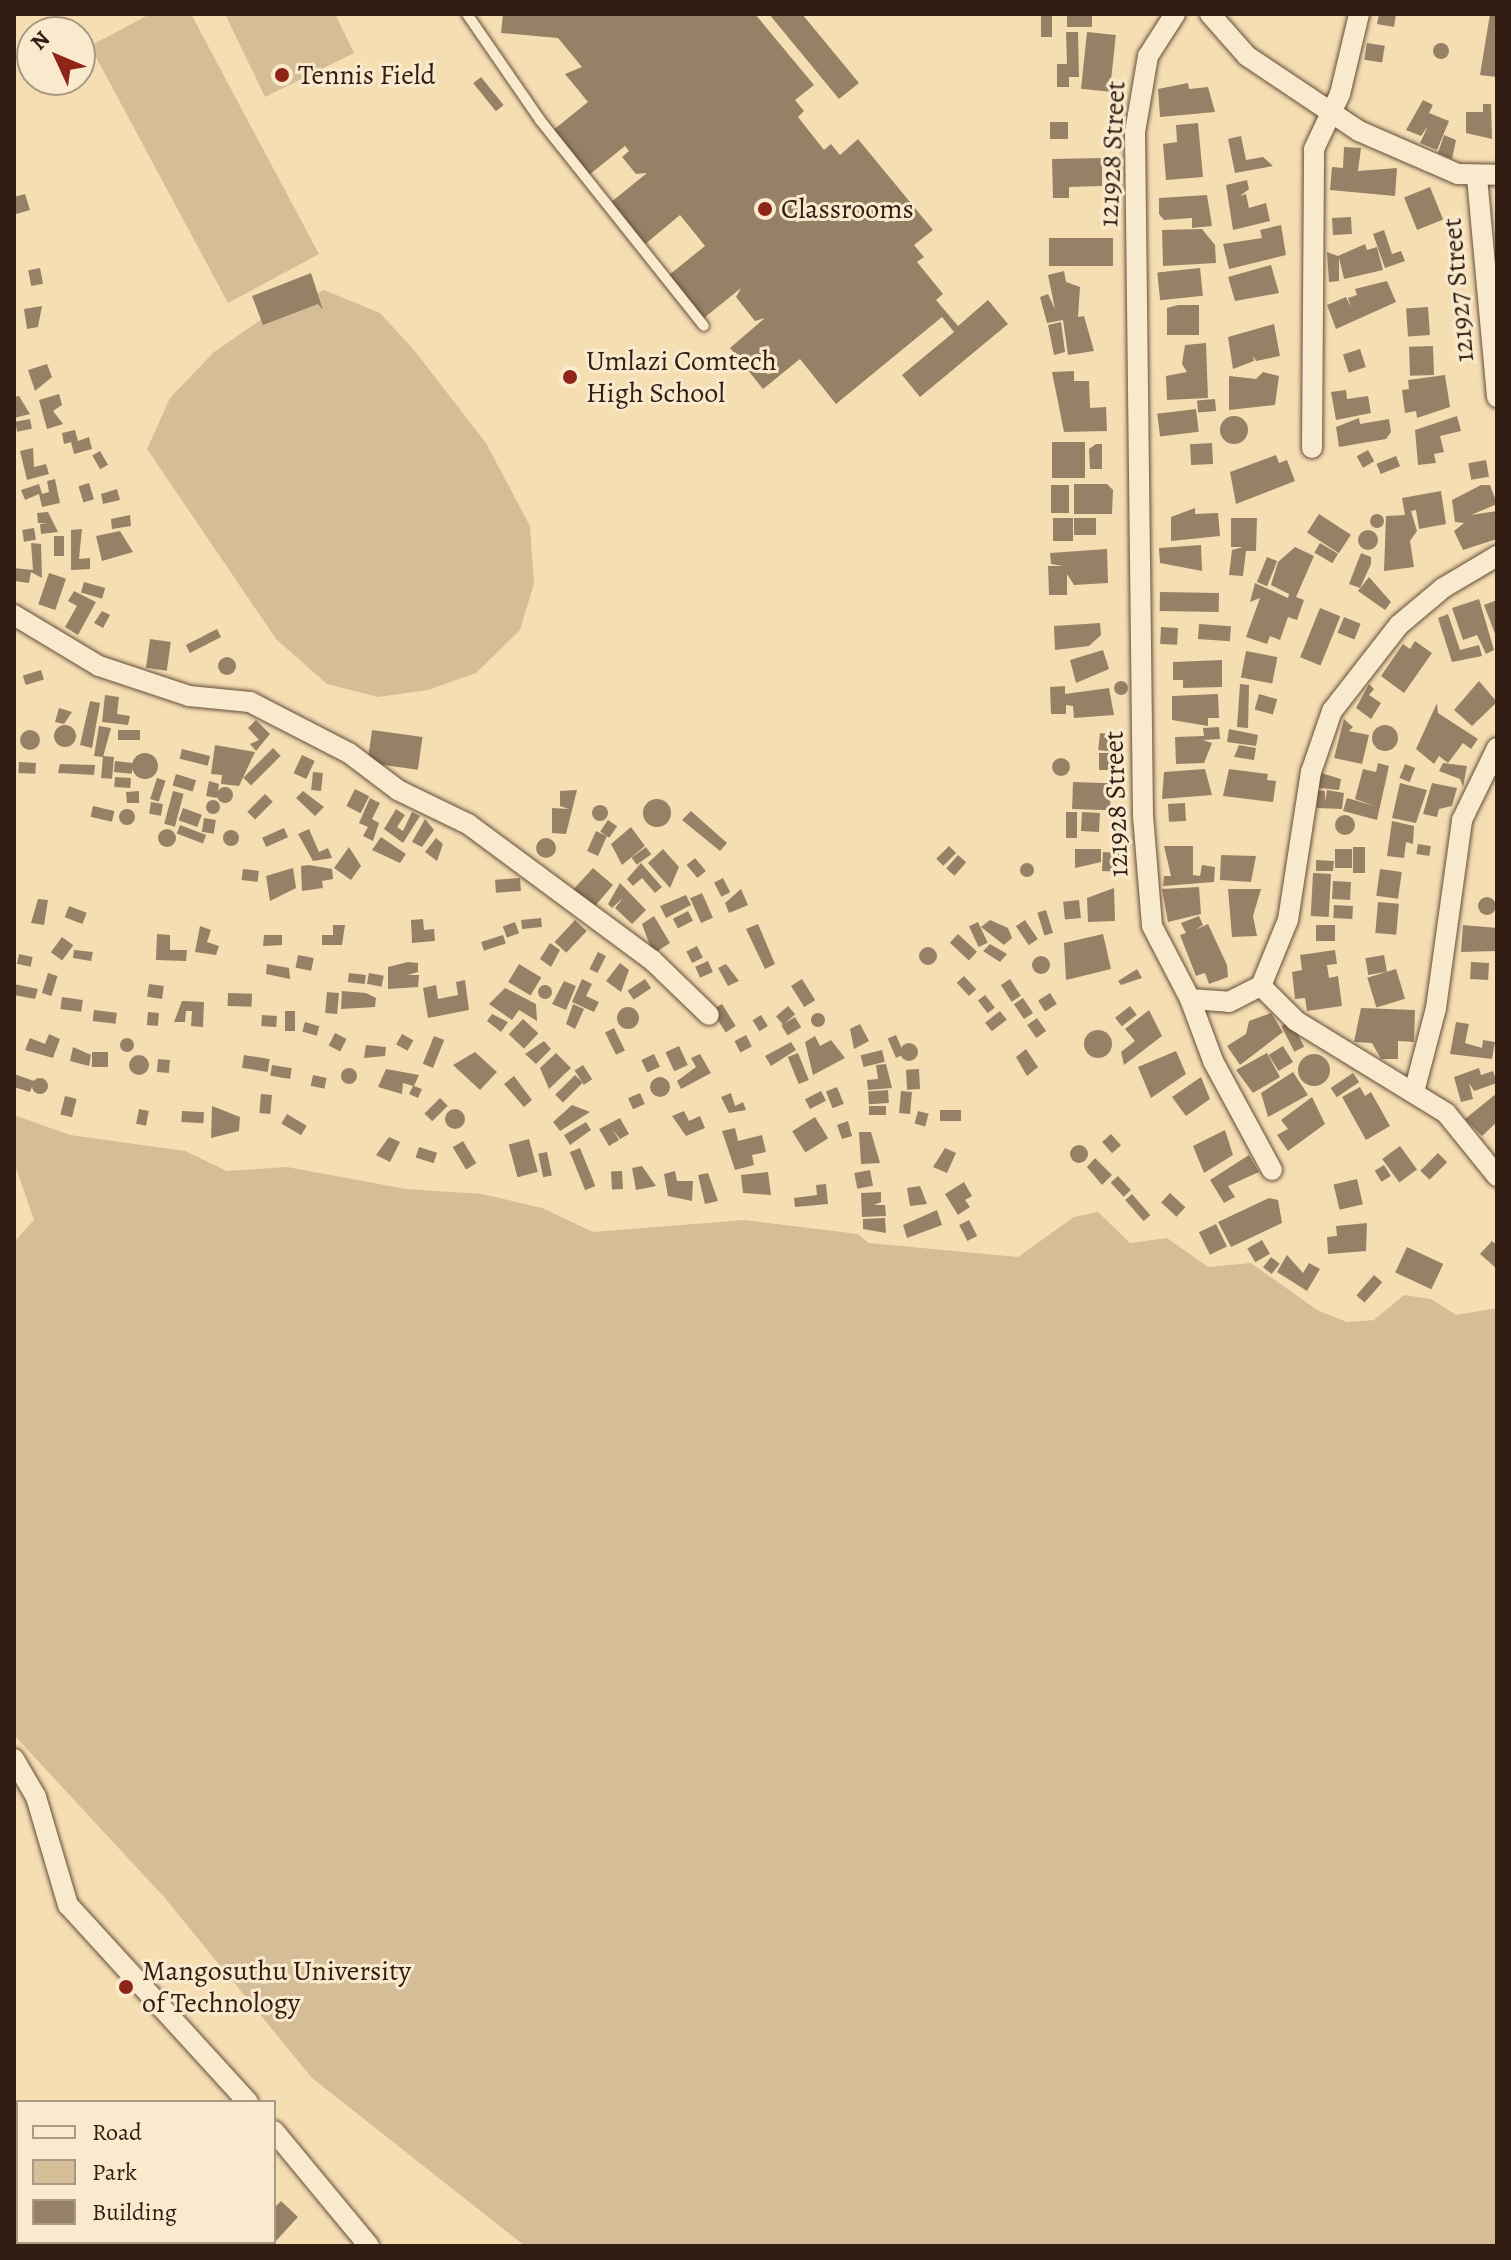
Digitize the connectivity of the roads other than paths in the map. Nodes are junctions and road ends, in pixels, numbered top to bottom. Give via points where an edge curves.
1 (467, 14) edge
2 (1175, 14) edge
3 (1210, 14) edge
4 (1359, 14) edge
5 (1330, 115) junction
6 (1487, 176) edge
7 (704, 326) dead end
8 (1497, 397) edge
9 (1312, 448) dead end
10 (1497, 556) edge
11 (14, 615) edge
12 (1497, 748) edge
13 (1261, 986) junction
14 (1190, 999) junction
15 (709, 1015) dead end
16 (1414, 1092) junction
17 (1272, 1170) dead end
18 (1497, 1176) edge
19 (14, 1759) edge
20 (246, 2100) edge
21 (276, 2133) edge
22 (369, 2246) edge

1 - 7 lane via 540,120
2 - 14 street, 121928 Street via 1148,56 1135,132 1141,709 1147,901 1160,947
3 - 5 street via 1225,38
4 - 5 street
5 - 6 street via 1428,164
5 - 9 street via 1317,134 1313,178
6 - 8 street, 121927 Street
10 - 13 street via 1443,588 1399,625 1332,711 1311,772 1288,920
11 - 15 street via 99,666 189,696 267,710 301,733 349,753 398,790 455,815 652,960
12 - 16 street via 1462,820 1436,1008
13 - 14 street via 1229,1002
13 - 16 street via 1296,1021
14 - 17 street, 121928 Street via 1213,1061
16 - 18 street via 1446,1113
19 - 20 street via 36,1797 59,1892
21 - 22 street

